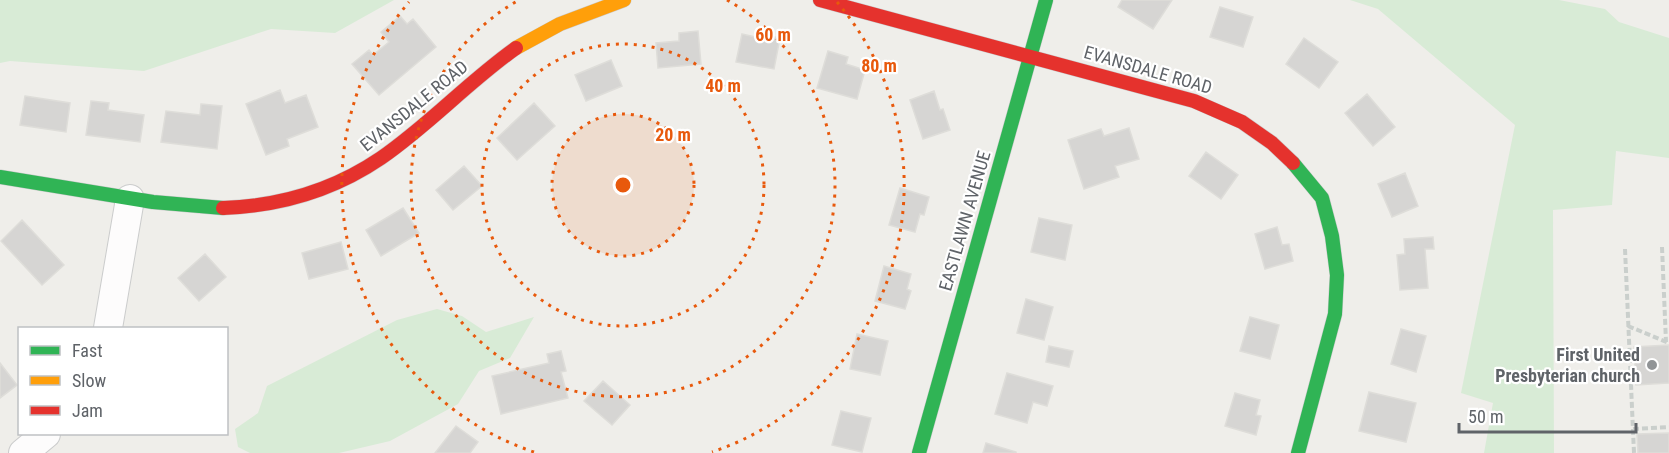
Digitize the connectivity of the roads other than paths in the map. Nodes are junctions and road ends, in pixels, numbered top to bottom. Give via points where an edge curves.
1 (624, 0) edge
2 (820, 0) edge
3 (1046, 0) edge
4 (1030, 55) junction
5 (0, 177) edge
6 (130, 200) junction
7 (108, 327) edge
8 (45, 435) edge
9 (23, 453) edge
10 (920, 453) edge
11 (1298, 453) edge

1 - 6 street, EVANSDALE ROAD via 563,22 516,48 383,156 319,191 280,202 208,209
2 - 4 street, EVANSDALE ROAD
3 - 4 street, EASTLAWN AVENUE
4 - 10 street, EASTLAWN AVENUE
4 - 11 street, EVANSDALE ROAD via 1194,100 1242,122 1299,168 1322,198 1337,275 1335,314
5 - 6 street, EVANSDALE ROAD
6 - 7 street
8 - 9 street

